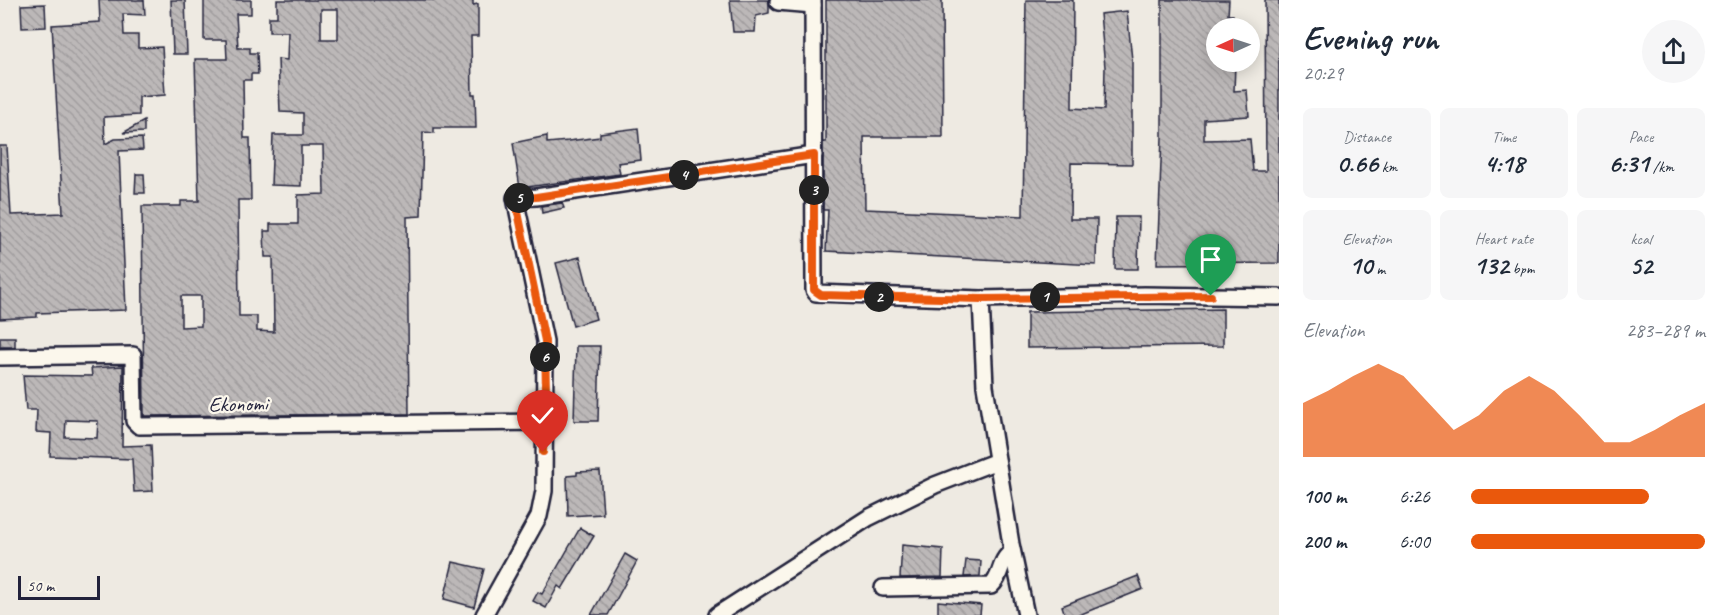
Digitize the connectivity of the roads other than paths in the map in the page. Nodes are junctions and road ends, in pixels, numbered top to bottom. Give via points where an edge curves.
1 (778, 2) dead end
2 (813, 2) edge
3 (814, 155) junction
4 (1279, 297) edge
5 (981, 299) junction
6 (0, 357) edge
7 (544, 422) junction
8 (997, 461) junction
9 (1012, 552) junction
10 (883, 588) dead end
11 (489, 613) edge
12 (717, 615) edge
13 (1026, 615) edge

1 - 2 street
2 - 3 street
3 - 5 street via 816,293
3 - 7 street via 515,198 545,341
4 - 5 street
5 - 8 street via 985,386
6 - 7 street, Ekonomi via 133,355 134,421 139,426
7 - 11 street via 544,491 539,516
8 - 9 street
8 - 12 street via 935,485 868,518
9 - 10 street via 1004,559 997,581 991,586
9 - 13 street

